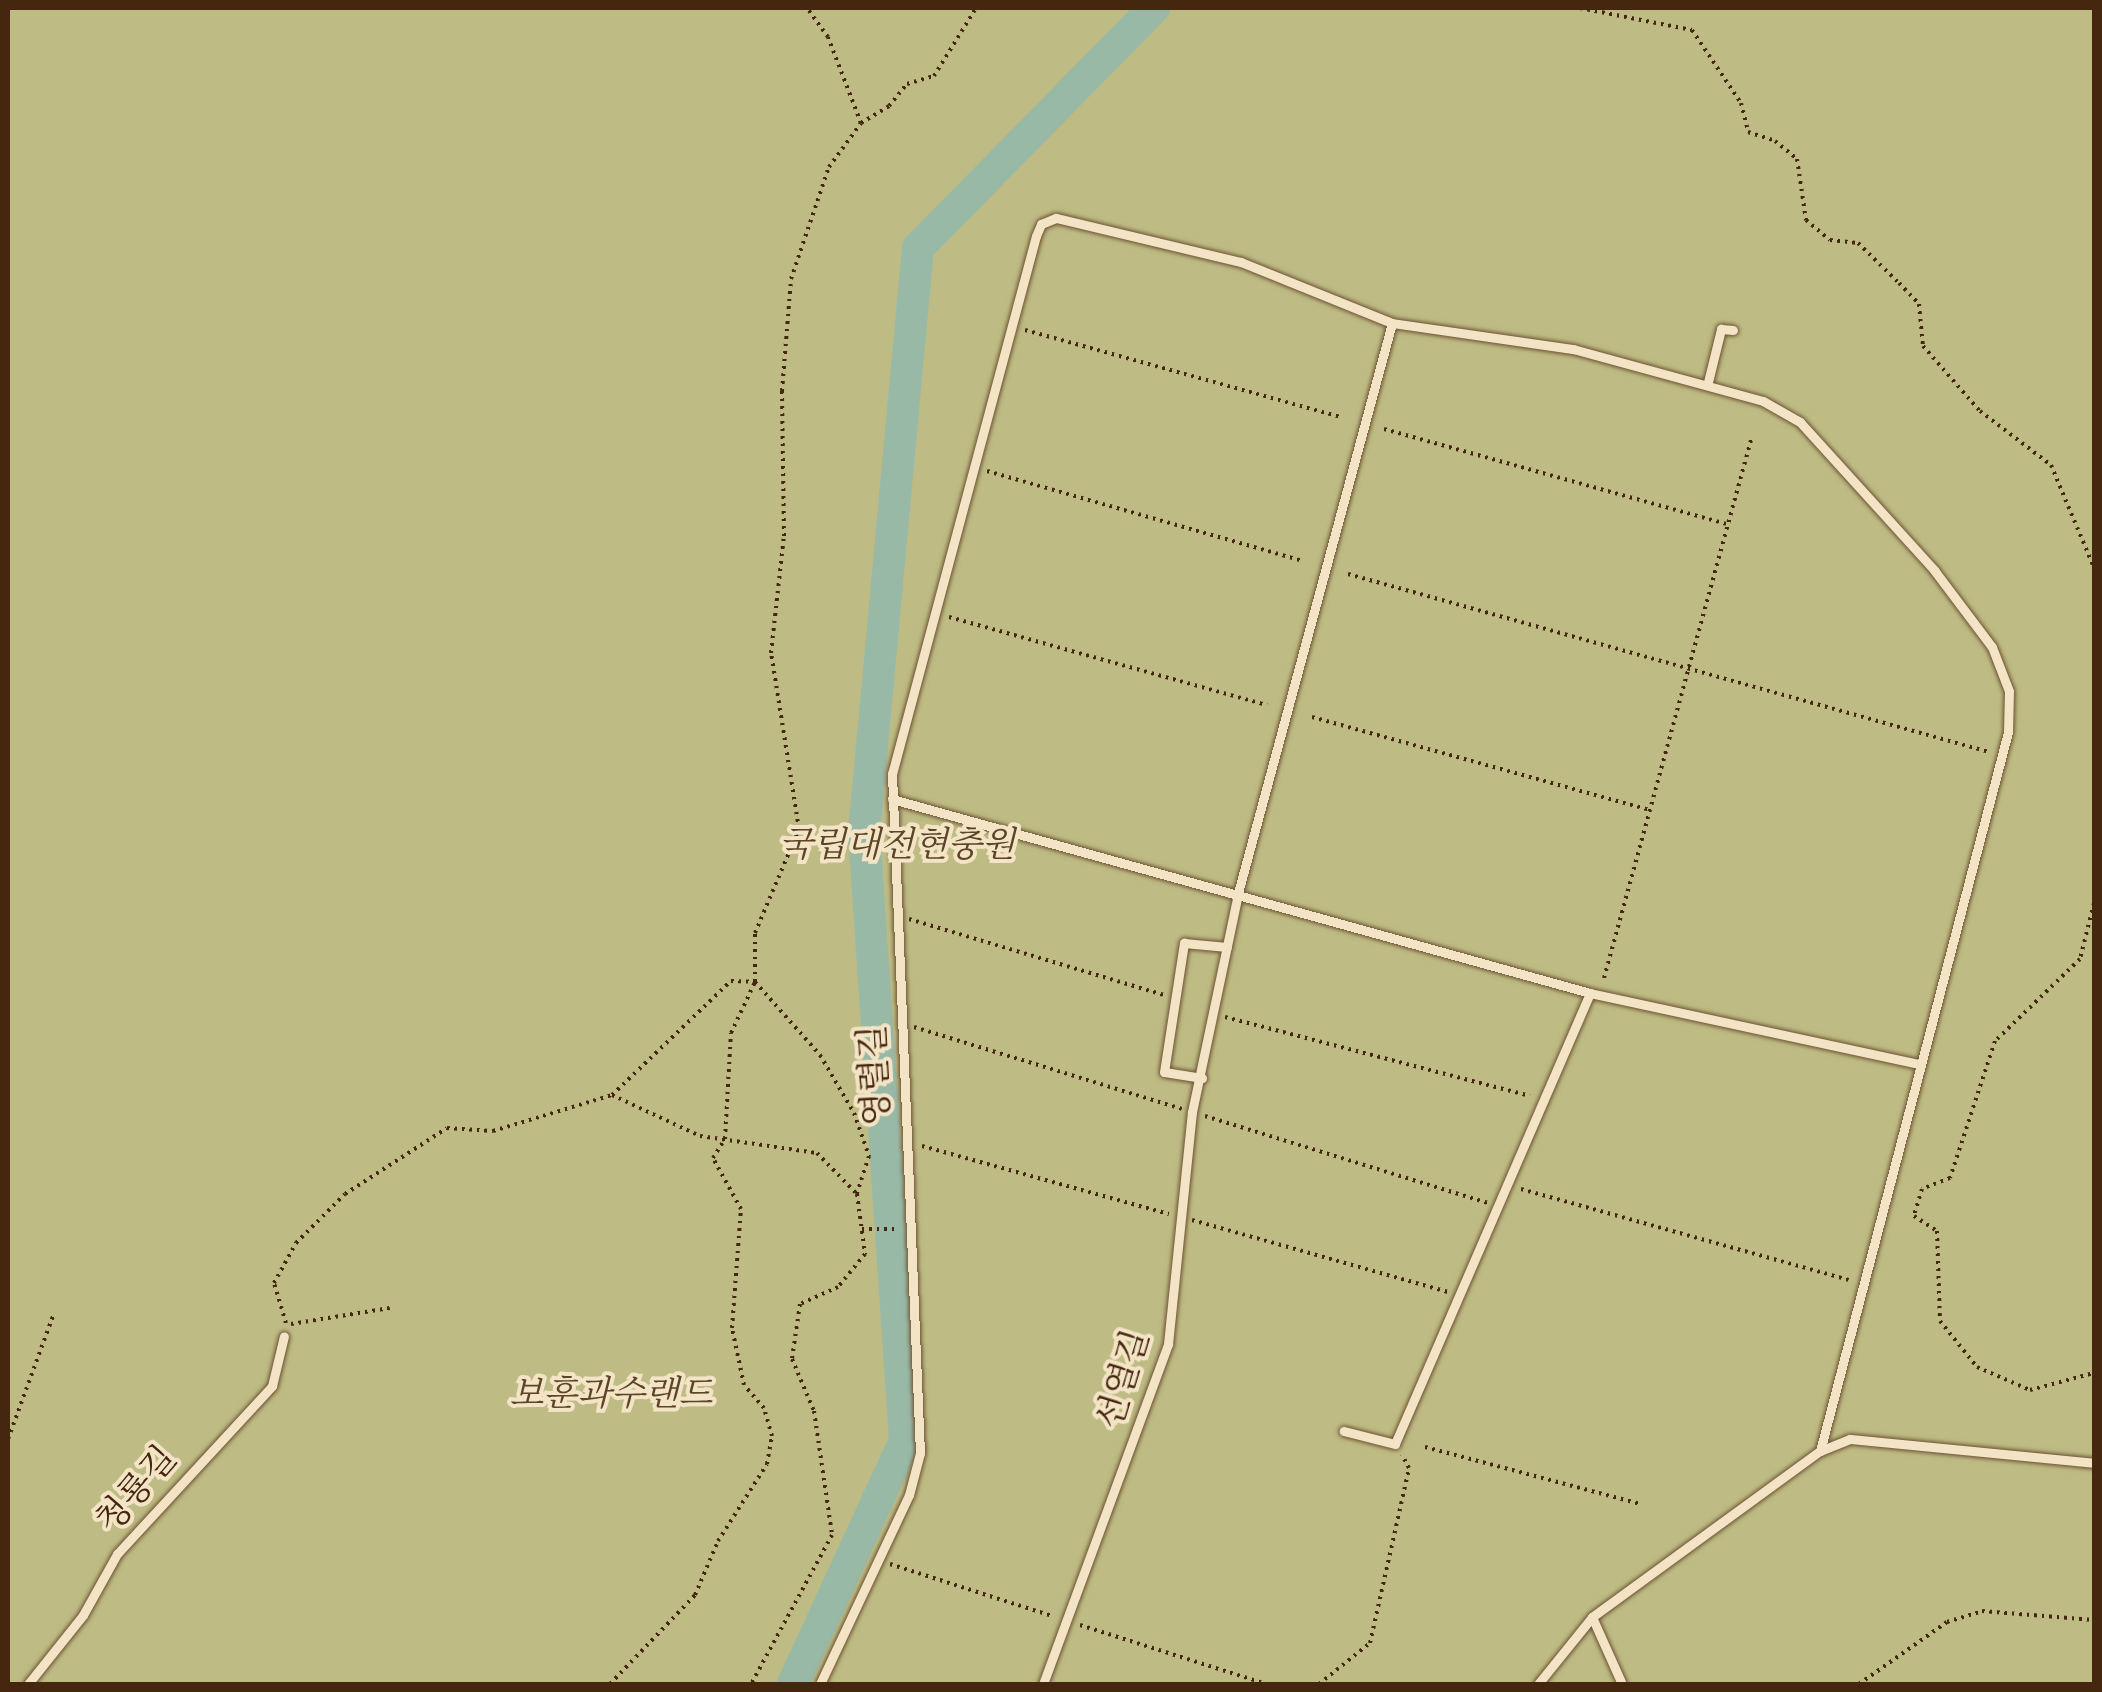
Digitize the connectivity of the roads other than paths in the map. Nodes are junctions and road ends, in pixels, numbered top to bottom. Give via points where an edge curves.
1 (1392, 324) junction
2 (1733, 330) dead end
3 (1708, 382) junction
4 (892, 800) junction
5 (1238, 893) junction
6 (1227, 947) junction
7 (1590, 993) junction
8 (1918, 1064) junction
9 (1202, 1078) junction
10 (286, 1330) road end
11 (1344, 1432) dead end
12 (1820, 1451) junction
13 (2094, 1463) edge
14 (1592, 1617) junction
15 (28, 1684) edge
16 (820, 1684) edge
17 (1043, 1684) edge
18 (1538, 1684) edge
19 (1622, 1684) edge

1 - 3 lane via 1573,350
1 - 4 lane, 영렬길 via 1242,262 1066,216 1042,224 892,774
1 - 5 lane
2 - 3 lane via 1720,328
3 - 8 lane via 1800,422 1934,570 1992,647 2009,691 2008,732
4 - 5 lane
4 - 16 lane, 영렬길 via 920,1453 909,1495
5 - 6 lane
5 - 7 lane
6 - 9 lane
6 - 9 lane via 1184,943 1164,1072
7 - 8 lane
7 - 11 lane via 1396,1444
8 - 12 lane
9 - 17 lane, 선열길 via 1192,1112 1168,1344
10 - 15 lane, 청룡길 via 272,1386 117,1554 83,1615
12 - 13 lane via 1850,1439
12 - 14 lane
14 - 18 lane
14 - 19 lane

